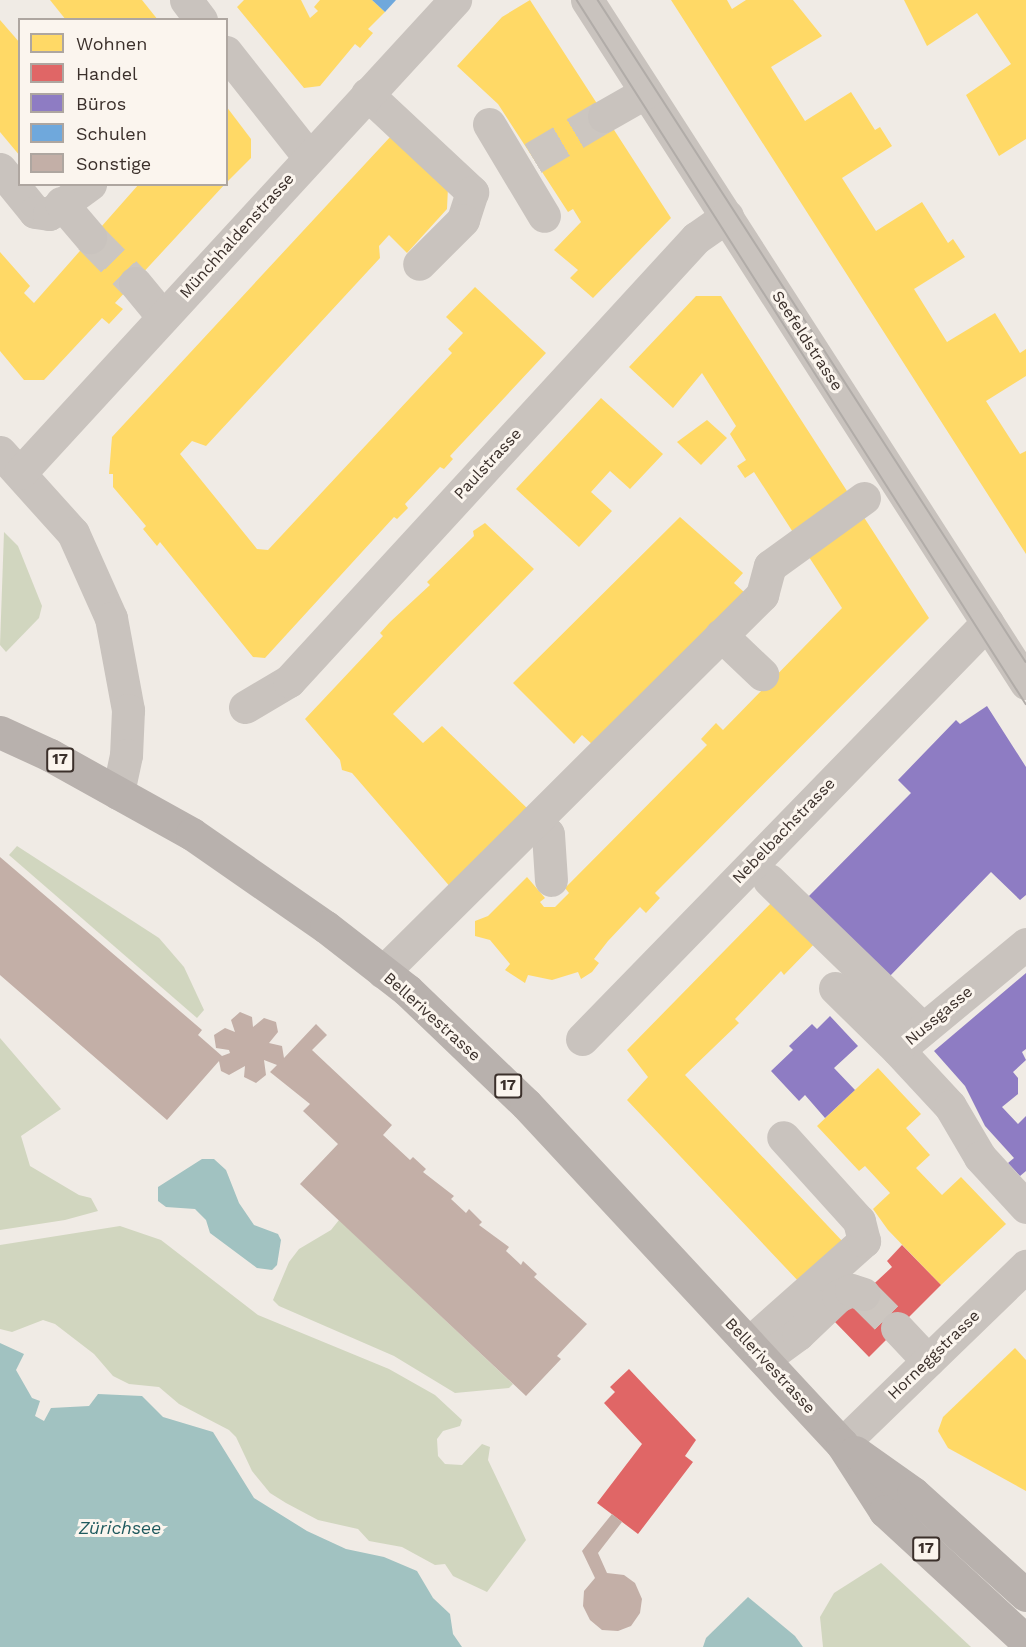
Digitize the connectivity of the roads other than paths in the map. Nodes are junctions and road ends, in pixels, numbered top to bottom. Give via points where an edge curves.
1 (186, 0) edge
2 (455, 0) edge
3 (587, 0) edge
4 (200, 18) edge
5 (228, 55) edge
6 (646, 92) junction
7 (367, 94) junction
8 (604, 116) tunnel mouth
9 (489, 124) dead end
10 (309, 157) junction
11 (0, 169) edge
12 (87, 186) edge
13 (61, 203) junction
14 (544, 216) dead end
15 (727, 216) junction
16 (90, 237) tunnel mouth
17 (419, 264) dead end
18 (135, 283) tunnel mouth
19 (163, 317) junction
20 (5, 459) edge
21 (864, 498) dead end
22 (987, 623) junction
23 (721, 635) junction
24 (762, 674) dead end
25 (1026, 683) edge
26 (245, 706) dead end
27 (0, 732) edge
28 (118, 793) junction
29 (535, 820) junction
30 (551, 880) dead end
31 (769, 880) dead end
32 (441, 892) dead end
33 (410, 921) dead end
34 (1026, 944) edge
35 (383, 972) junction
36 (835, 988) dead end
37 (923, 1029) junction
38 (582, 1039) dead end
39 (898, 1050) junction
40 (783, 1137) dead end
41 (1026, 1207) edge
42 (1026, 1266) edge
43 (863, 1294) dead end
44 (897, 1329) tunnel mouth
45 (756, 1351) junction
46 (928, 1361) junction
47 (842, 1444) junction
48 (1026, 1595) edge
49 (1026, 1641) edge

1 - 4 street
2 - 7 street, Münchhaldenstrasse
3 - 6 street, Seefeldstrasse
5 - 10 street
6 - 8 street
6 - 15 street, Seefeldstrasse
7 - 10 street, Münchhaldenstrasse
7 - 17 street via 472,192 463,220
9 - 14 street via 525,164
10 - 19 street, Münchhaldenstrasse
11 - 13 street via 35,212 49,214
12 - 13 street
13 - 16 street
15 - 22 street, Seefeldstrasse
15 - 26 street, Paulstrasse via 696,238 289,681
18 - 19 street
19 - 20 street, Münchhaldenstrasse
20 - 28 street via 73,533 86,553 111,618 128,710 126,755
21 - 23 street via 770,566 762,594
22 - 25 street, Seefeldstrasse
22 - 38 street, Nebelbachstrasse
23 - 24 street
23 - 29 street
27 - 28 main road, Bellerivestrasse / 17
28 - 35 main road, Bellerivestrasse / 17 via 192,834
29 - 30 street via 548,834
29 - 35 street
31 - 37 street
32 - 33 street
34 - 37 street, Nussgasse
35 - 45 main road, Bellerivestrasse / 17 via 526,1104
36 - 39 street
37 - 39 street, Nussgasse
39 - 41 street, Nussgasse via 950,1106 980,1157
40 - 45 street via 859,1221 864,1241 782,1317
42 - 46 street, Horneggstrasse
43 - 45 street via 851,1290 838,1296 798,1334
44 - 46 street
45 - 47 main road, Bellerivestrasse / 17
46 - 47 street, Horneggstrasse
47 - 48 main road, Bellerivestrasse / 17 via 913,1492
47 - 49 main road, Bellerivestrasse / 17 via 885,1511

